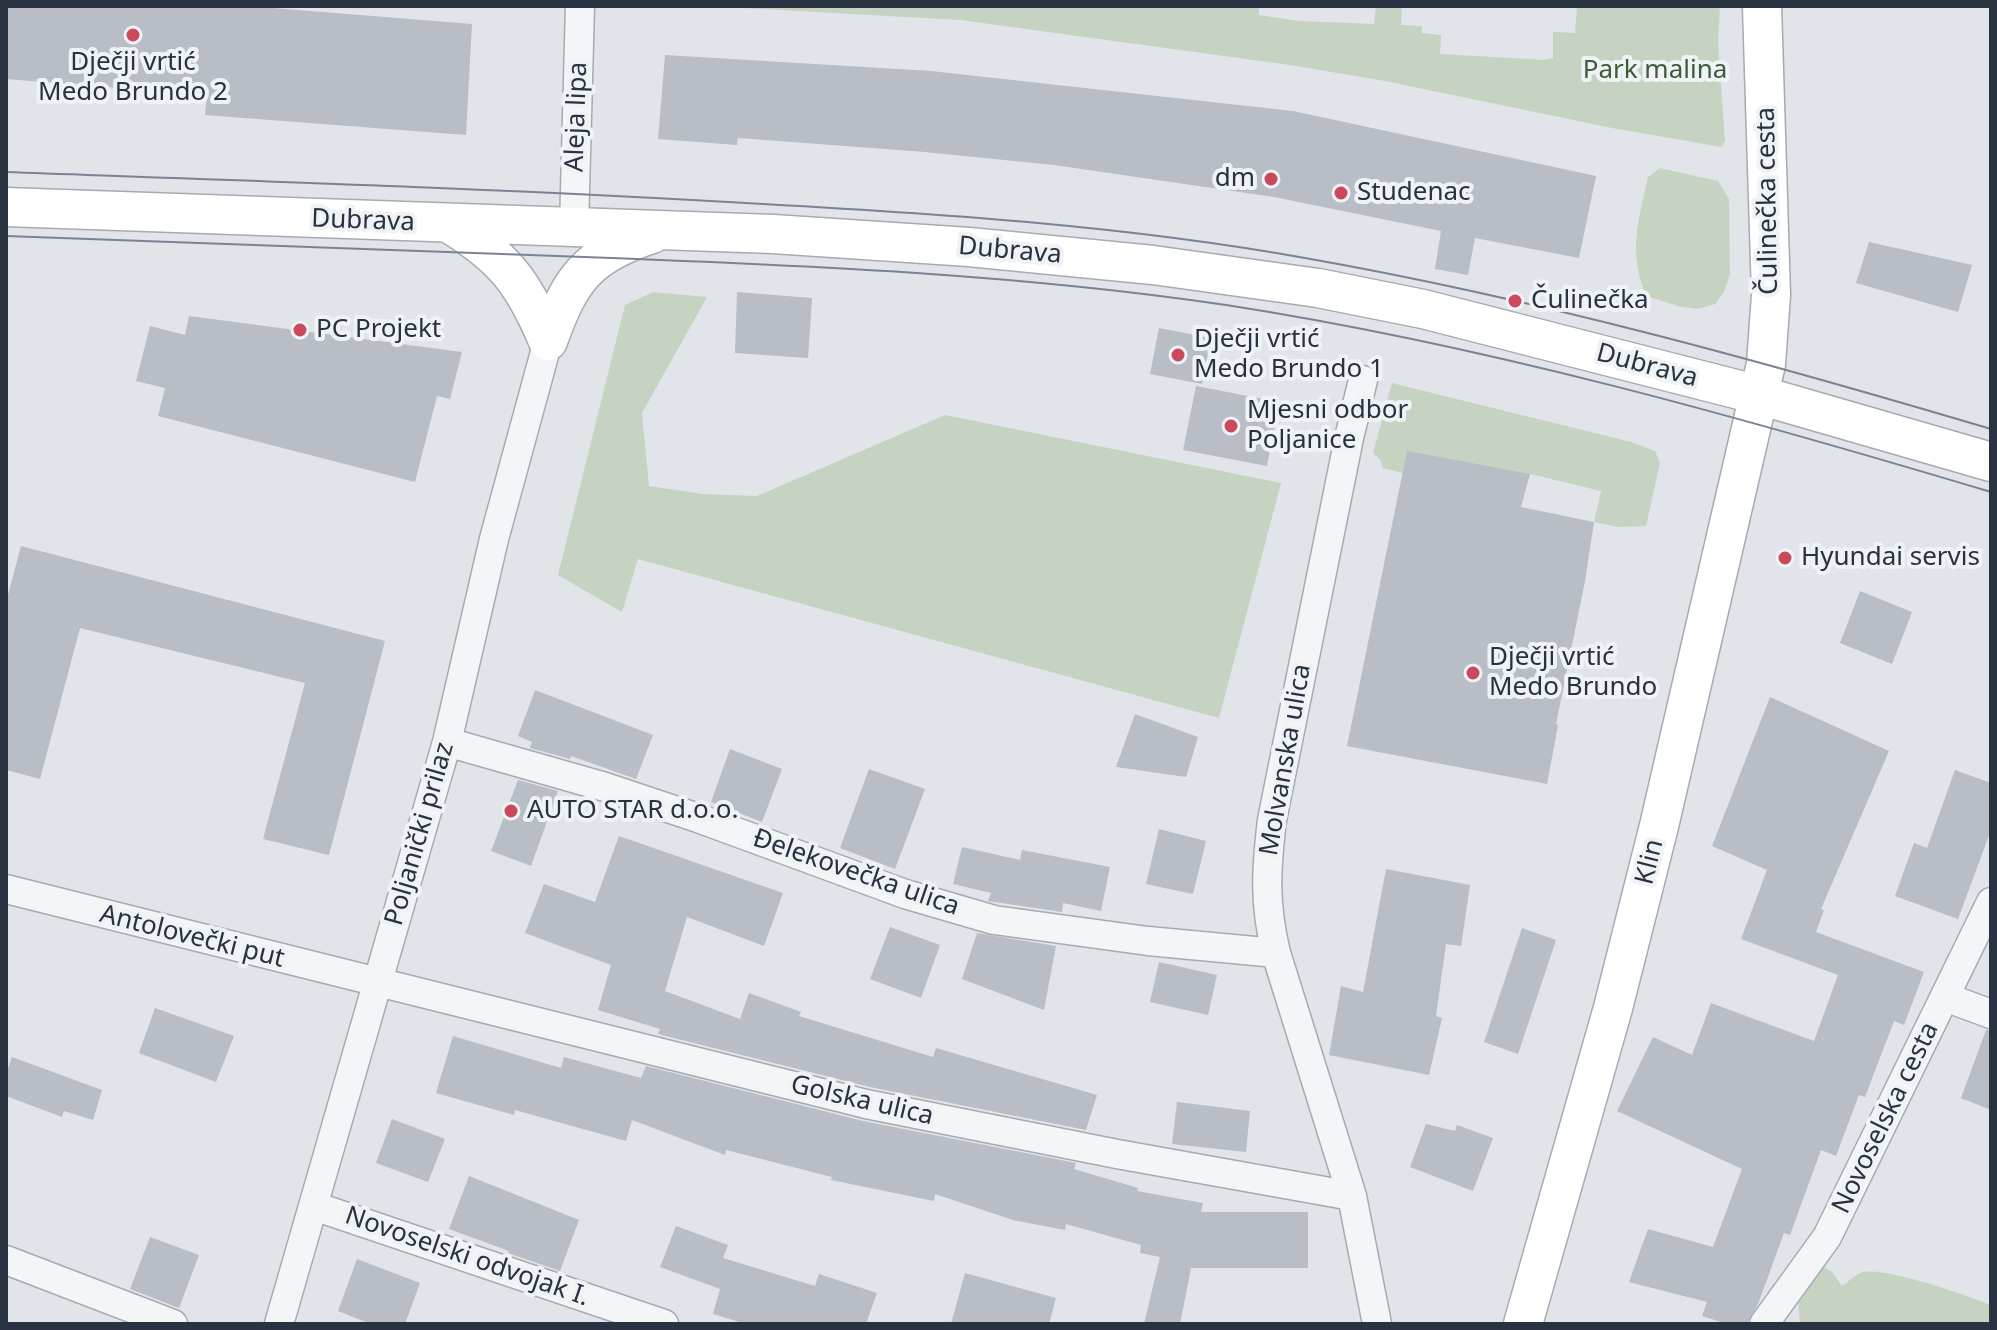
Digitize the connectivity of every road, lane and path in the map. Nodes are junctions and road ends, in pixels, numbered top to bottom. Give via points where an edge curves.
1 (580, 6) edge
2 (1762, 6) edge
3 (6, 207) edge
4 (450, 224) junction
5 (574, 227) junction
6 (665, 230) junction
7 (548, 341) junction
8 (1363, 380) dead end
9 (1759, 395) junction
10 (1991, 462) edge
11 (447, 742) junction
12 (6, 889) edge
13 (1991, 902) edge
14 (1276, 953) junction
15 (378, 982) junction
16 (1945, 997) junction
17 (1991, 1014) edge
18 (1352, 1196) junction
19 (314, 1206) junction
20 (6, 1260) edge
21 (173, 1324) edge
22 (279, 1324) edge
23 (664, 1324) edge
24 (1377, 1324) edge
25 (1523, 1324) edge
26 (1764, 1324) edge

1 - 5 street, Aleja lipa
2 - 9 main road, Čulinečka cesta via 1771,295
3 - 4 main road, Dubrava
4 - 5 main road, Dubrava
4 - 7 main road via 506,266 535,308
5 - 6 main road, Dubrava
6 - 7 main road via 622,245 583,272 564,298
6 - 9 main road, Dubrava via 1048,253 1246,277 1423,309
7 - 11 street, Poljanički prilaz via 494,539
8 - 14 street, Molvanska ulica via 1272,820 1265,878
9 - 10 main road, Dubrava
9 - 25 main road, Klin via 1613,1008
11 - 14 street, Đelekovečka ulica via 605,787 905,894 994,920
11 - 15 street, Poljanički prilaz
12 - 15 street, Antolovečki put
13 - 16 street, Novoselska cesta
14 - 18 street, Molvanska ulica
15 - 18 street, Golska ulica via 866,1104
15 - 19 street, Poljanički prilaz
16 - 17 street
16 - 26 street, Novoselska cesta via 1827,1237
18 - 24 street, Molvanska ulica
19 - 22 street, Poljanički prilaz
19 - 23 street, Novoselski odvojak I.
20 - 21 street

